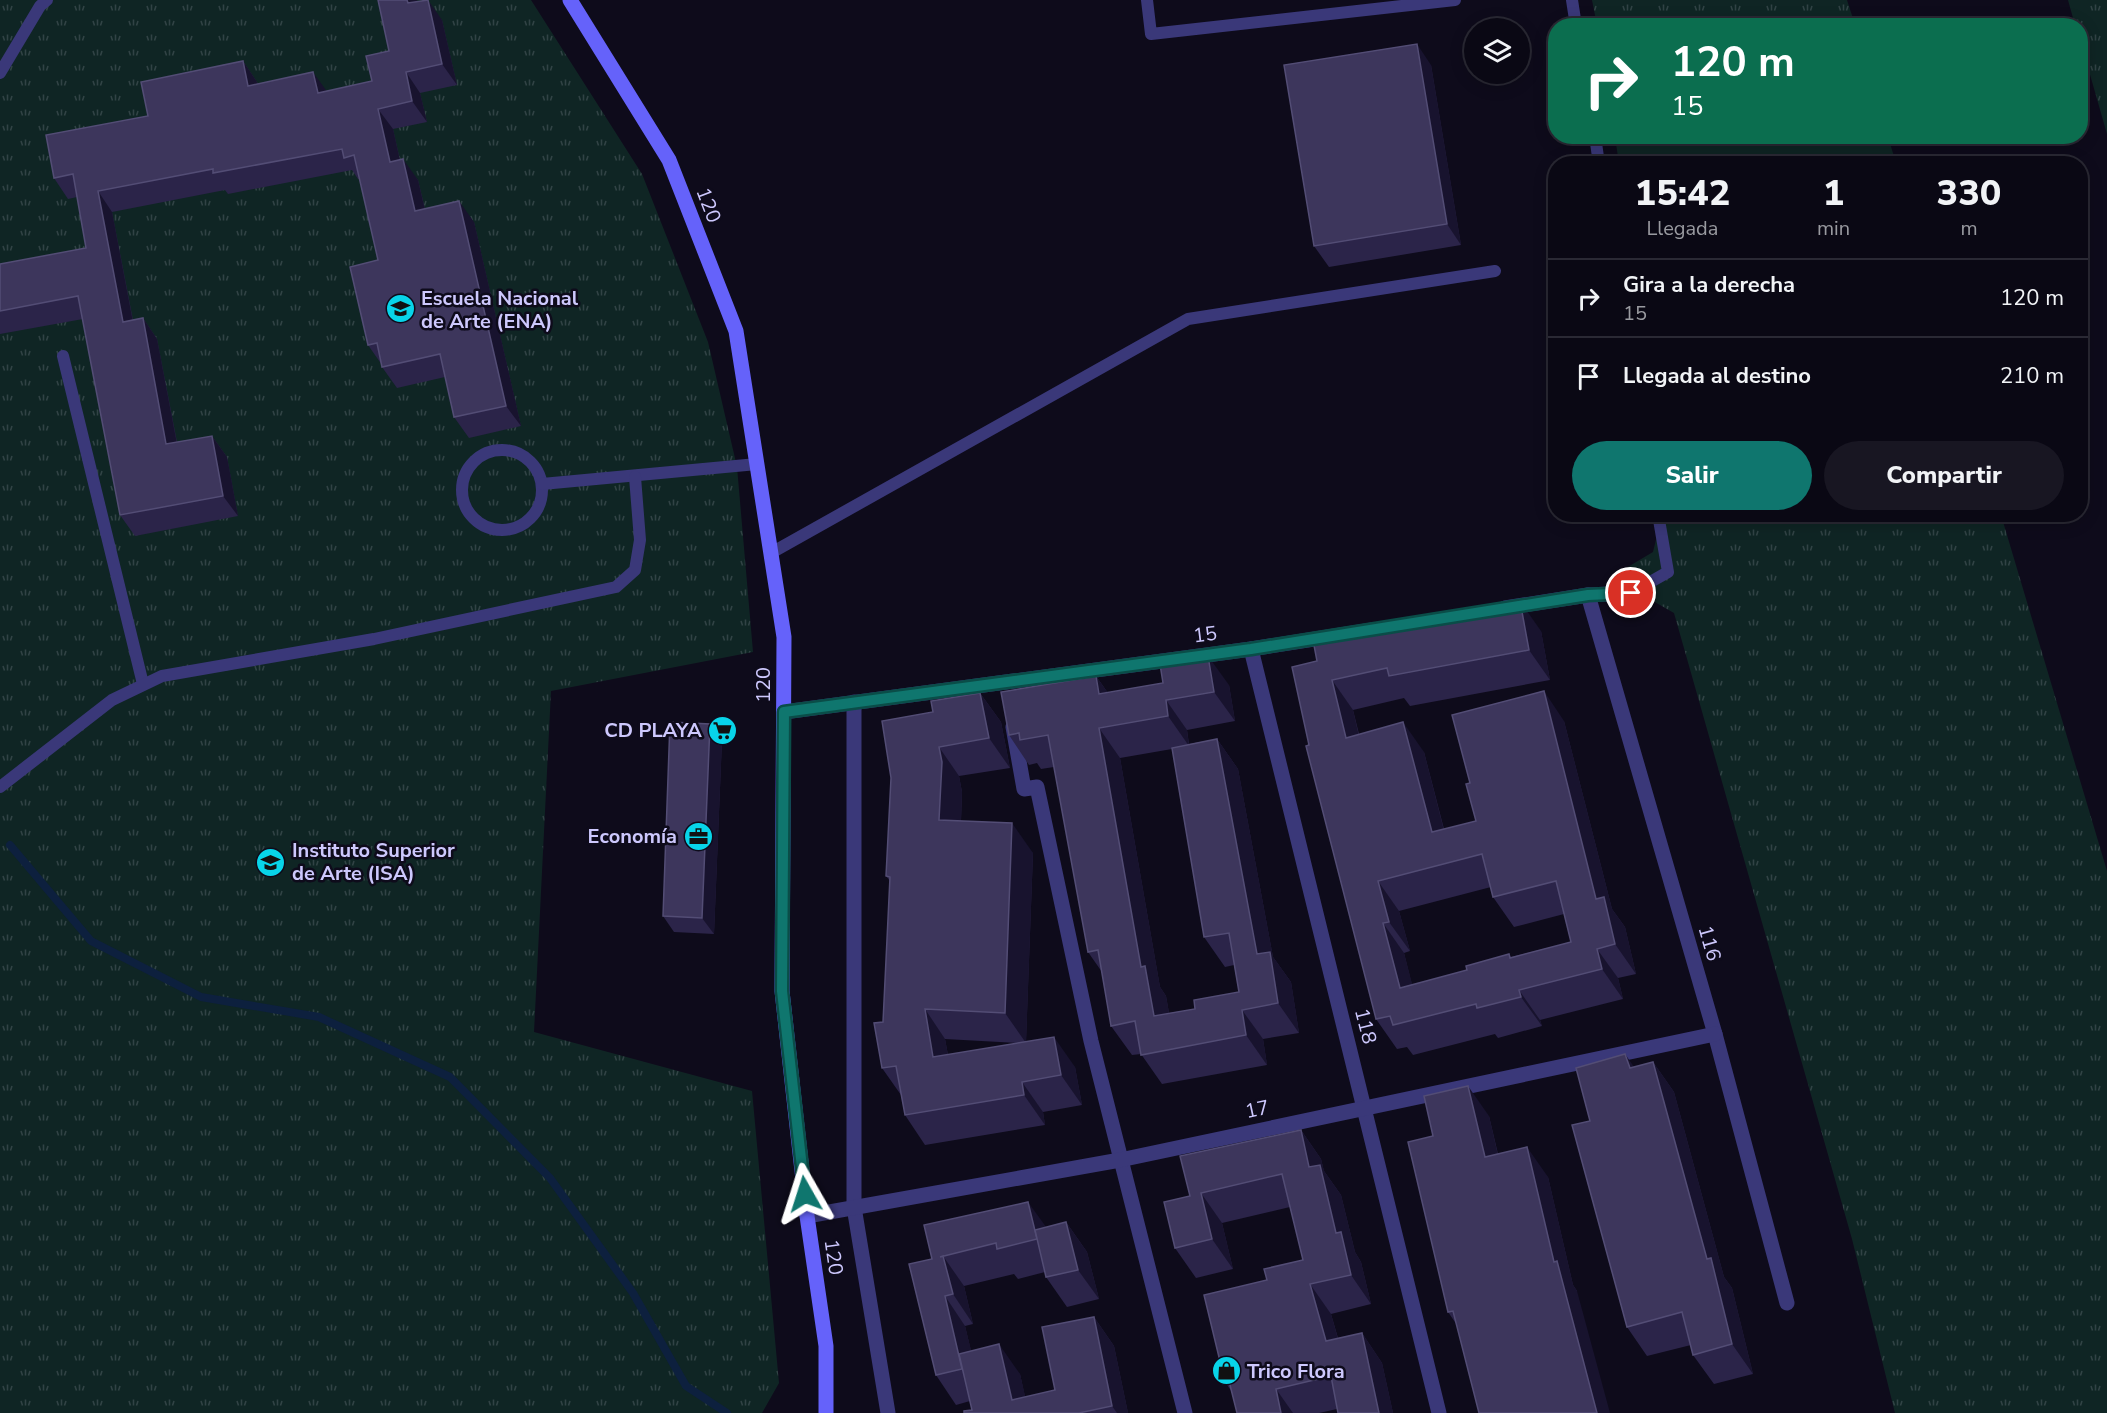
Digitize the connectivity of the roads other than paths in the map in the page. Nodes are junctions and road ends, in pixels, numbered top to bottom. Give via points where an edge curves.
1 (47, 0) edge
2 (570, 0) edge
3 (1147, 0) edge
4 (1455, 0) edge
5 (1572, 0) edge
6 (1575, 18) edge
7 (0, 73) edge
8 (1495, 271) dead end
9 (63, 356) dead end
10 (757, 464) junction
11 (635, 477) junction
12 (542, 484) junction
13 (1659, 522) edge
14 (771, 553) junction
15 (1631, 593) joint
16 (1588, 595) junction
17 (1495, 610) edge
18 (1391, 627) edge
19 (1251, 649) junction
20 (1004, 681) junction
21 (143, 684) junction
22 (854, 702) junction
23 (784, 712) junction
24 (0, 787) edge
25 (1715, 1034) junction
26 (1364, 1107) junction
27 (1120, 1160) junction
28 (854, 1207) junction
29 (807, 1216) junction
30 (1787, 1303) dead end
31 (826, 1413) edge
32 (888, 1413) edge
33 (1185, 1413) edge
34 (1439, 1413) edge

1 - 7 lane
2 - 10 main road, 120 via 669,160 736,331
3 - 4 lane via 1151,34
5 - 6 lane
8 - 14 lane via 1188,320
9 - 21 lane
10 - 11 lane
10 - 14 main road, 120
11 - 12 lane
11 - 21 lane via 640,540 634,570 616,587 374,639 162,676
12 - 12 lane via 538,472 520,454 495,450 473,462 466,472 462,496 476,521 501,531 515,529 536,512
13 - 15 lane via 1668,572
14 - 23 main road, 120 via 784,637
15 - 16 street
16 - 17 street
16 - 25 street, 116
18 - 19 street, 15
19 - 20 street, 15
19 - 26 street, 118
20 - 22 street, 15
20 - 27 street via 1024,789 1037,787
21 - 24 lane via 112,700
22 - 23 street, 15
22 - 28 street, 120
23 - 29 main road, 120 via 782,991
25 - 26 street, 17
25 - 30 street, 116
26 - 27 street, 17
26 - 34 street, 118
27 - 28 street, 17
27 - 33 street
28 - 29 street, 17
28 - 32 street, 120
29 - 31 main road, 120 via 826,1346

